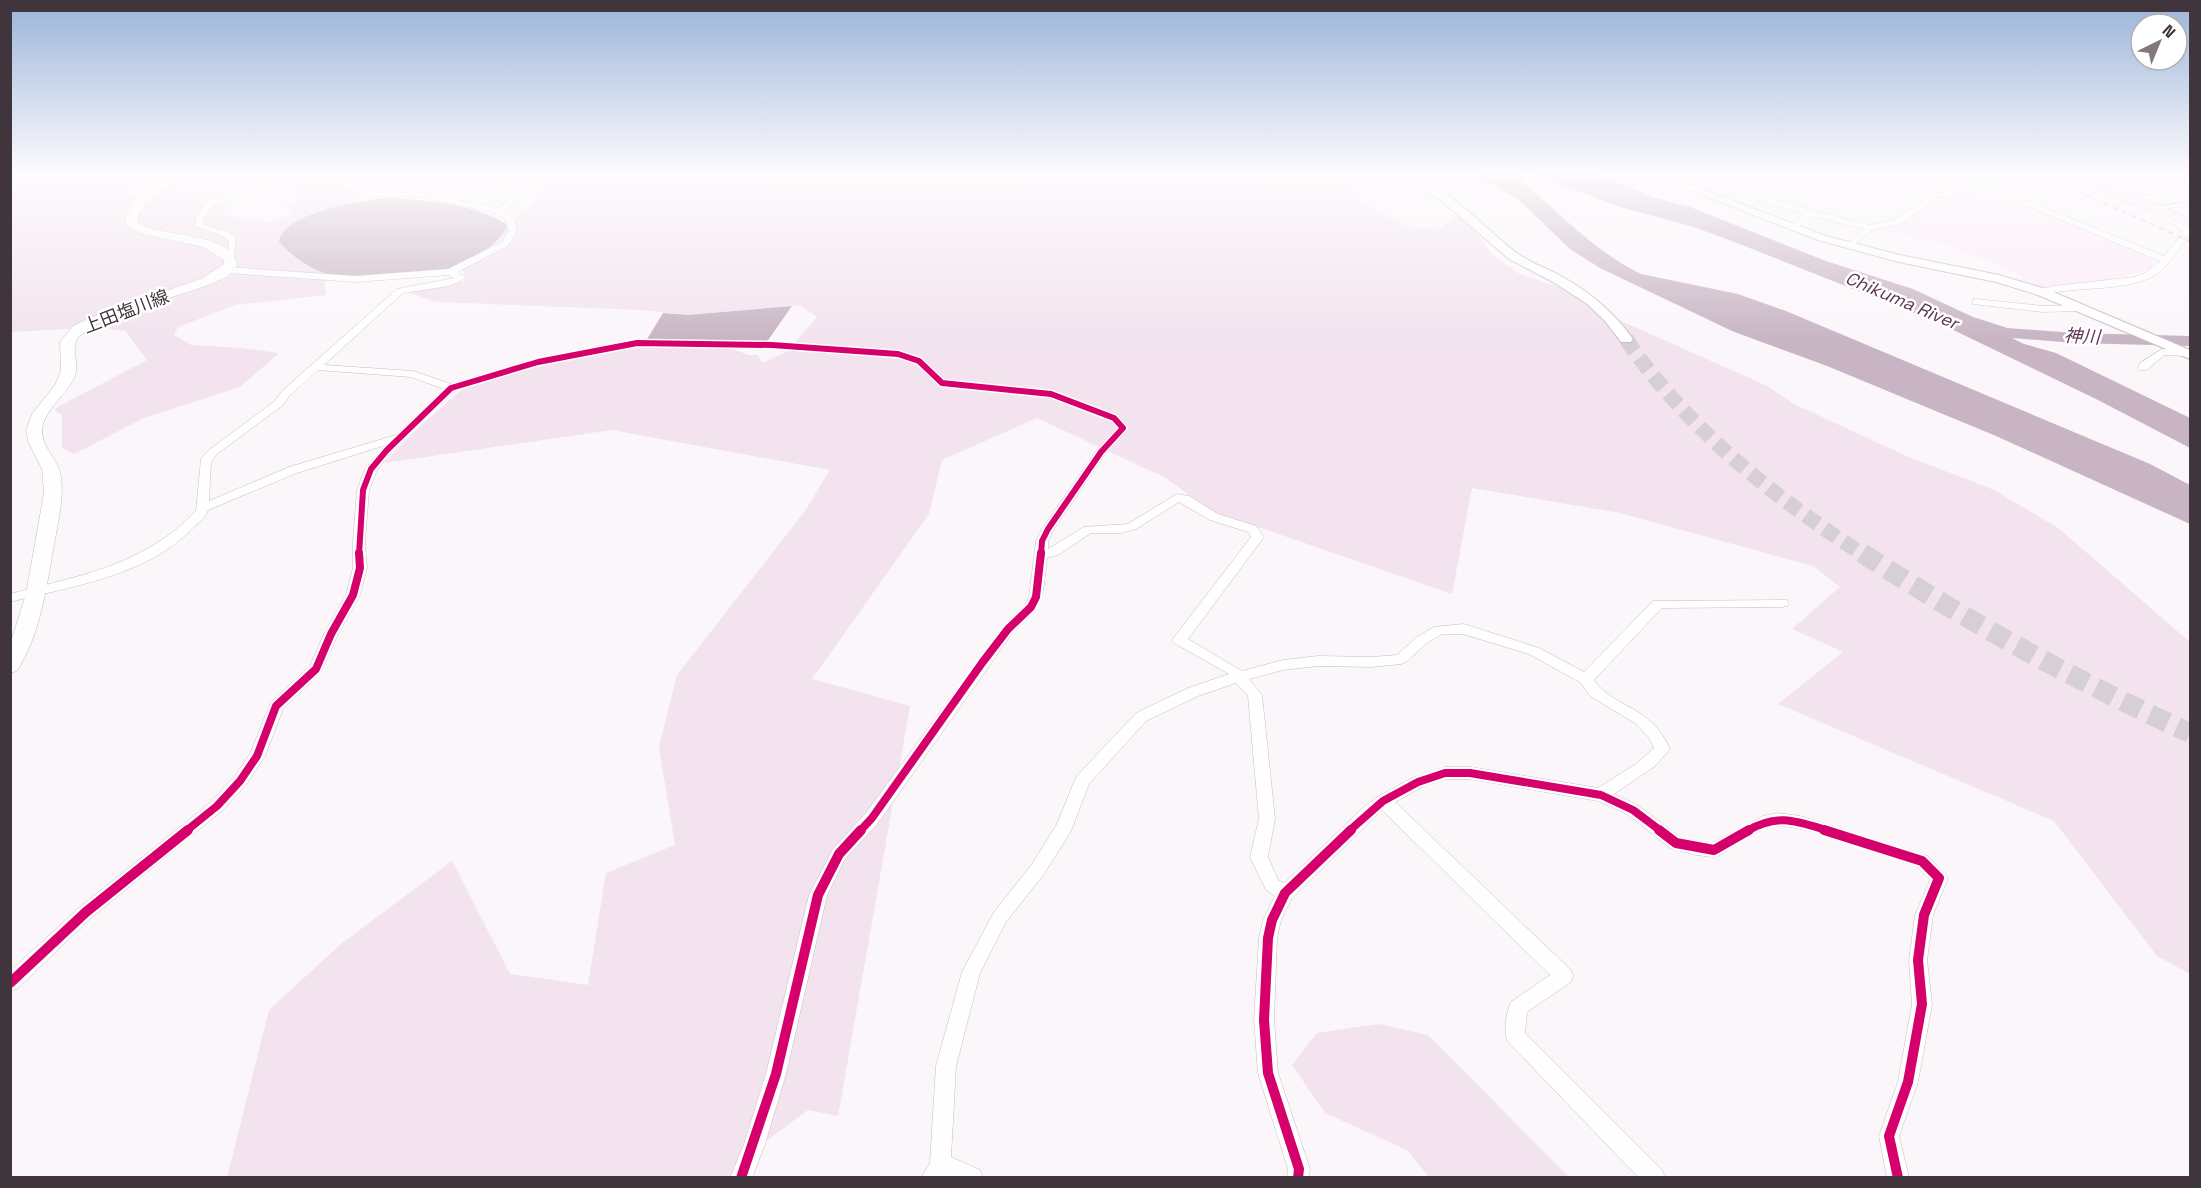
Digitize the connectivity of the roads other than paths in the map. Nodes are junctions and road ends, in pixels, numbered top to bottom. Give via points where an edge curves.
1 (141, 230) edge
2 (214, 230) edge
3 (512, 230) edge
4 (1482, 230) edge
5 (1800, 230) edge
6 (1866, 230) edge
7 (2095, 230) edge
8 (2186, 233) edge
9 (1850, 246) junction
10 (2164, 259) junction
11 (229, 265) junction
12 (450, 272) junction
13 (2042, 292) junction
14 (1976, 302) dead end
15 (2081, 308) junction
16 (1626, 339) tunnel mouth
17 (2188, 354) edge
18 (315, 367) junction
19 (2143, 368) dead end
20 (451, 388) junction
21 (401, 436) junction
22 (204, 507) junction
23 (1040, 556) junction
24 (37, 591) junction
25 (10, 598) edge
26 (1782, 603) dead end
27 (10, 666) edge
28 (1240, 676) junction
29 (1586, 679) junction
30 (1602, 795) junction
31 (1383, 801) junction
32 (1285, 893) junction
33 (10, 983) edge
34 (936, 1170) edge
35 (741, 1178) edge
36 (972, 1178) edge
37 (1298, 1178) edge
38 (1654, 1178) edge
39 (1899, 1178) edge

1 - 11 main road via 210,244
2 - 11 street via 233,240
3 - 12 street via 511,237 497,249
4 - 16 street via 1518,259 1585,296 1607,313
5 - 9 street
6 - 9 street
7 - 10 street
8 - 10 street
9 - 13 street
10 - 13 street via 2156,271 2141,276
11 - 12 street via 356,279
11 - 24 main road, 上田塩川線 via 207,282 82,326 67,342 69,374 34,427 36,443 46,455 52,476
12 - 18 street via 461,278 400,291
13 - 15 street
14 - 15 street via 2043,309
15 - 17 street
17 - 19 street via 2162,352
18 - 20 street via 413,374
18 - 22 street via 279,404 205,461
20 - 21 street
20 - 23 street via 582,352 659,342 898,354 918,361 942,383 1051,394 1114,418 1123,428 1070,494 1042,541
21 - 22 street via 293,470
21 - 33 street via 370,469 363,490 360,568 353,595 316,669 276,706 257,756 240,781 217,806 86,912
22 - 24 street via 197,519 174,538 135,563
23 - 28 street via 1089,530 1125,529 1137,524 1177,498 1214,517 1252,529 1258,537 1179,640
23 - 35 street via 1036,597 1031,607 982,663 900,781 839,854 827,875 818,895 781,1057
24 - 25 street
24 - 27 main road, 上田塩川線 via 26,633
26 - 29 street via 1658,604
28 - 29 street via 1318,661 1401,659 1439,630 1464,629 1534,651
28 - 32 street via 1255,695 1264,780 1267,819 1259,857 1272,885
28 - 34 street via 1192,692 1141,717 1082,782 1065,826 1038,869 1000,917 971,972 946,1066
29 - 30 street via 1595,692 1640,719 1656,735 1662,749 1654,759
30 - 31 street via 1470,773 1446,773 1418,782
30 - 39 street via 1633,810 1676,843 1714,850 1763,822 1800,822 1910,856 1922,861 1939,878 1924,915 1918,960 1922,1004 1908,1082 1889,1136
31 - 32 street
31 - 38 street via 1564,976 1518,1008 1515,1036
32 - 37 street via 1268,938 1264,1020 1268,1073 1299,1169
34 - 36 street

